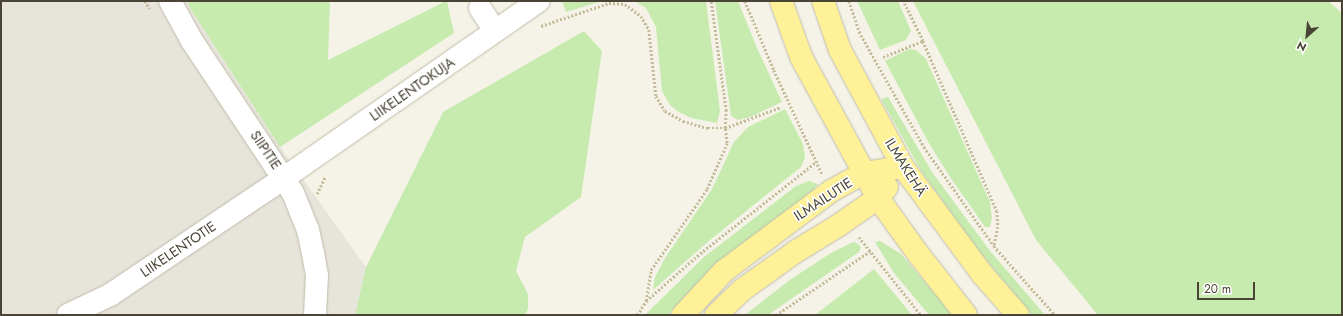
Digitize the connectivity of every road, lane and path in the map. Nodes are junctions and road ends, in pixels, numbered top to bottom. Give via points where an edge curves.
1 (145, 1) edge
2 (170, 1) edge
3 (539, 1) edge
4 (617, 1) edge
5 (711, 1) edge
6 (745, 1) edge
7 (780, 1) edge
8 (823, 1) edge
9 (849, 1) edge
10 (903, 1) edge
11 (614, 3) junction
12 (480, 8) dead end
13 (151, 12) dead end
14 (535, 29) dead end
15 (495, 32) junction
16 (923, 40) junction
17 (883, 57) dead end
18 (781, 107) dead end
19 (725, 128) junction
20 (816, 162) junction
21 (903, 167) junction
22 (864, 173) junction
23 (326, 174) dead end
24 (284, 178) junction
25 (831, 191) junction
26 (878, 198) junction
27 (302, 212) junction
28 (847, 220) junction
29 (994, 246) junction
30 (870, 251) junction
31 (646, 301) junction
32 (68, 315) edge
33 (315, 315) edge
34 (637, 315) edge
35 (683, 315) edge
36 (716, 315) edge
37 (776, 315) edge
38 (921, 315) edge
39 (966, 315) edge
40 (1018, 315) edge
41 (1055, 315) edge

1 - 13 path
2 - 24 street, SIIPITIE via 192,41
3 - 15 street, LIIKELENTOKUJA
4 - 11 path
5 - 19 path via 726,111
6 - 20 path
7 - 22 main road via 801,57
8 - 21 main road, ILMAKEHÄ via 840,50
9 - 29 path via 861,35 924,147
10 - 16 path
11 - 14 path
11 - 19 path via 625,4 641,16 649,30 656,96 665,111 683,121 708,128
12 - 15 street
15 - 24 street, LIIKELENTOKUJA
16 - 17 path
16 - 29 path via 997,211 998,226
18 - 19 path
19 - 31 path via 727,143 718,166 707,189 651,270
20 - 25 path
20 - 31 path via 703,251
21 - 22 main road, ILMAILUTIE
21 - 26 main road, ILMAILUTIE
21 - 40 main road, ILMAKEHÄ via 983,276
22 - 25 main road, ILMAILUTIE
22 - 26 main road
23 - 27 path via 318,187 314,203
24 - 27 street, SIIPITIE
24 - 32 street, LIIKELENTOTIE via 110,295
25 - 35 main road, ILMAILUTIE via 724,271
26 - 28 main road, ILMAILUTIE
26 - 39 main road
27 - 33 street, SIIPITIE via 317,275
28 - 30 path
28 - 36 main road, ILMAILUTIE via 795,252 742,290
29 - 41 path
30 - 37 path
30 - 38 path
31 - 34 path

